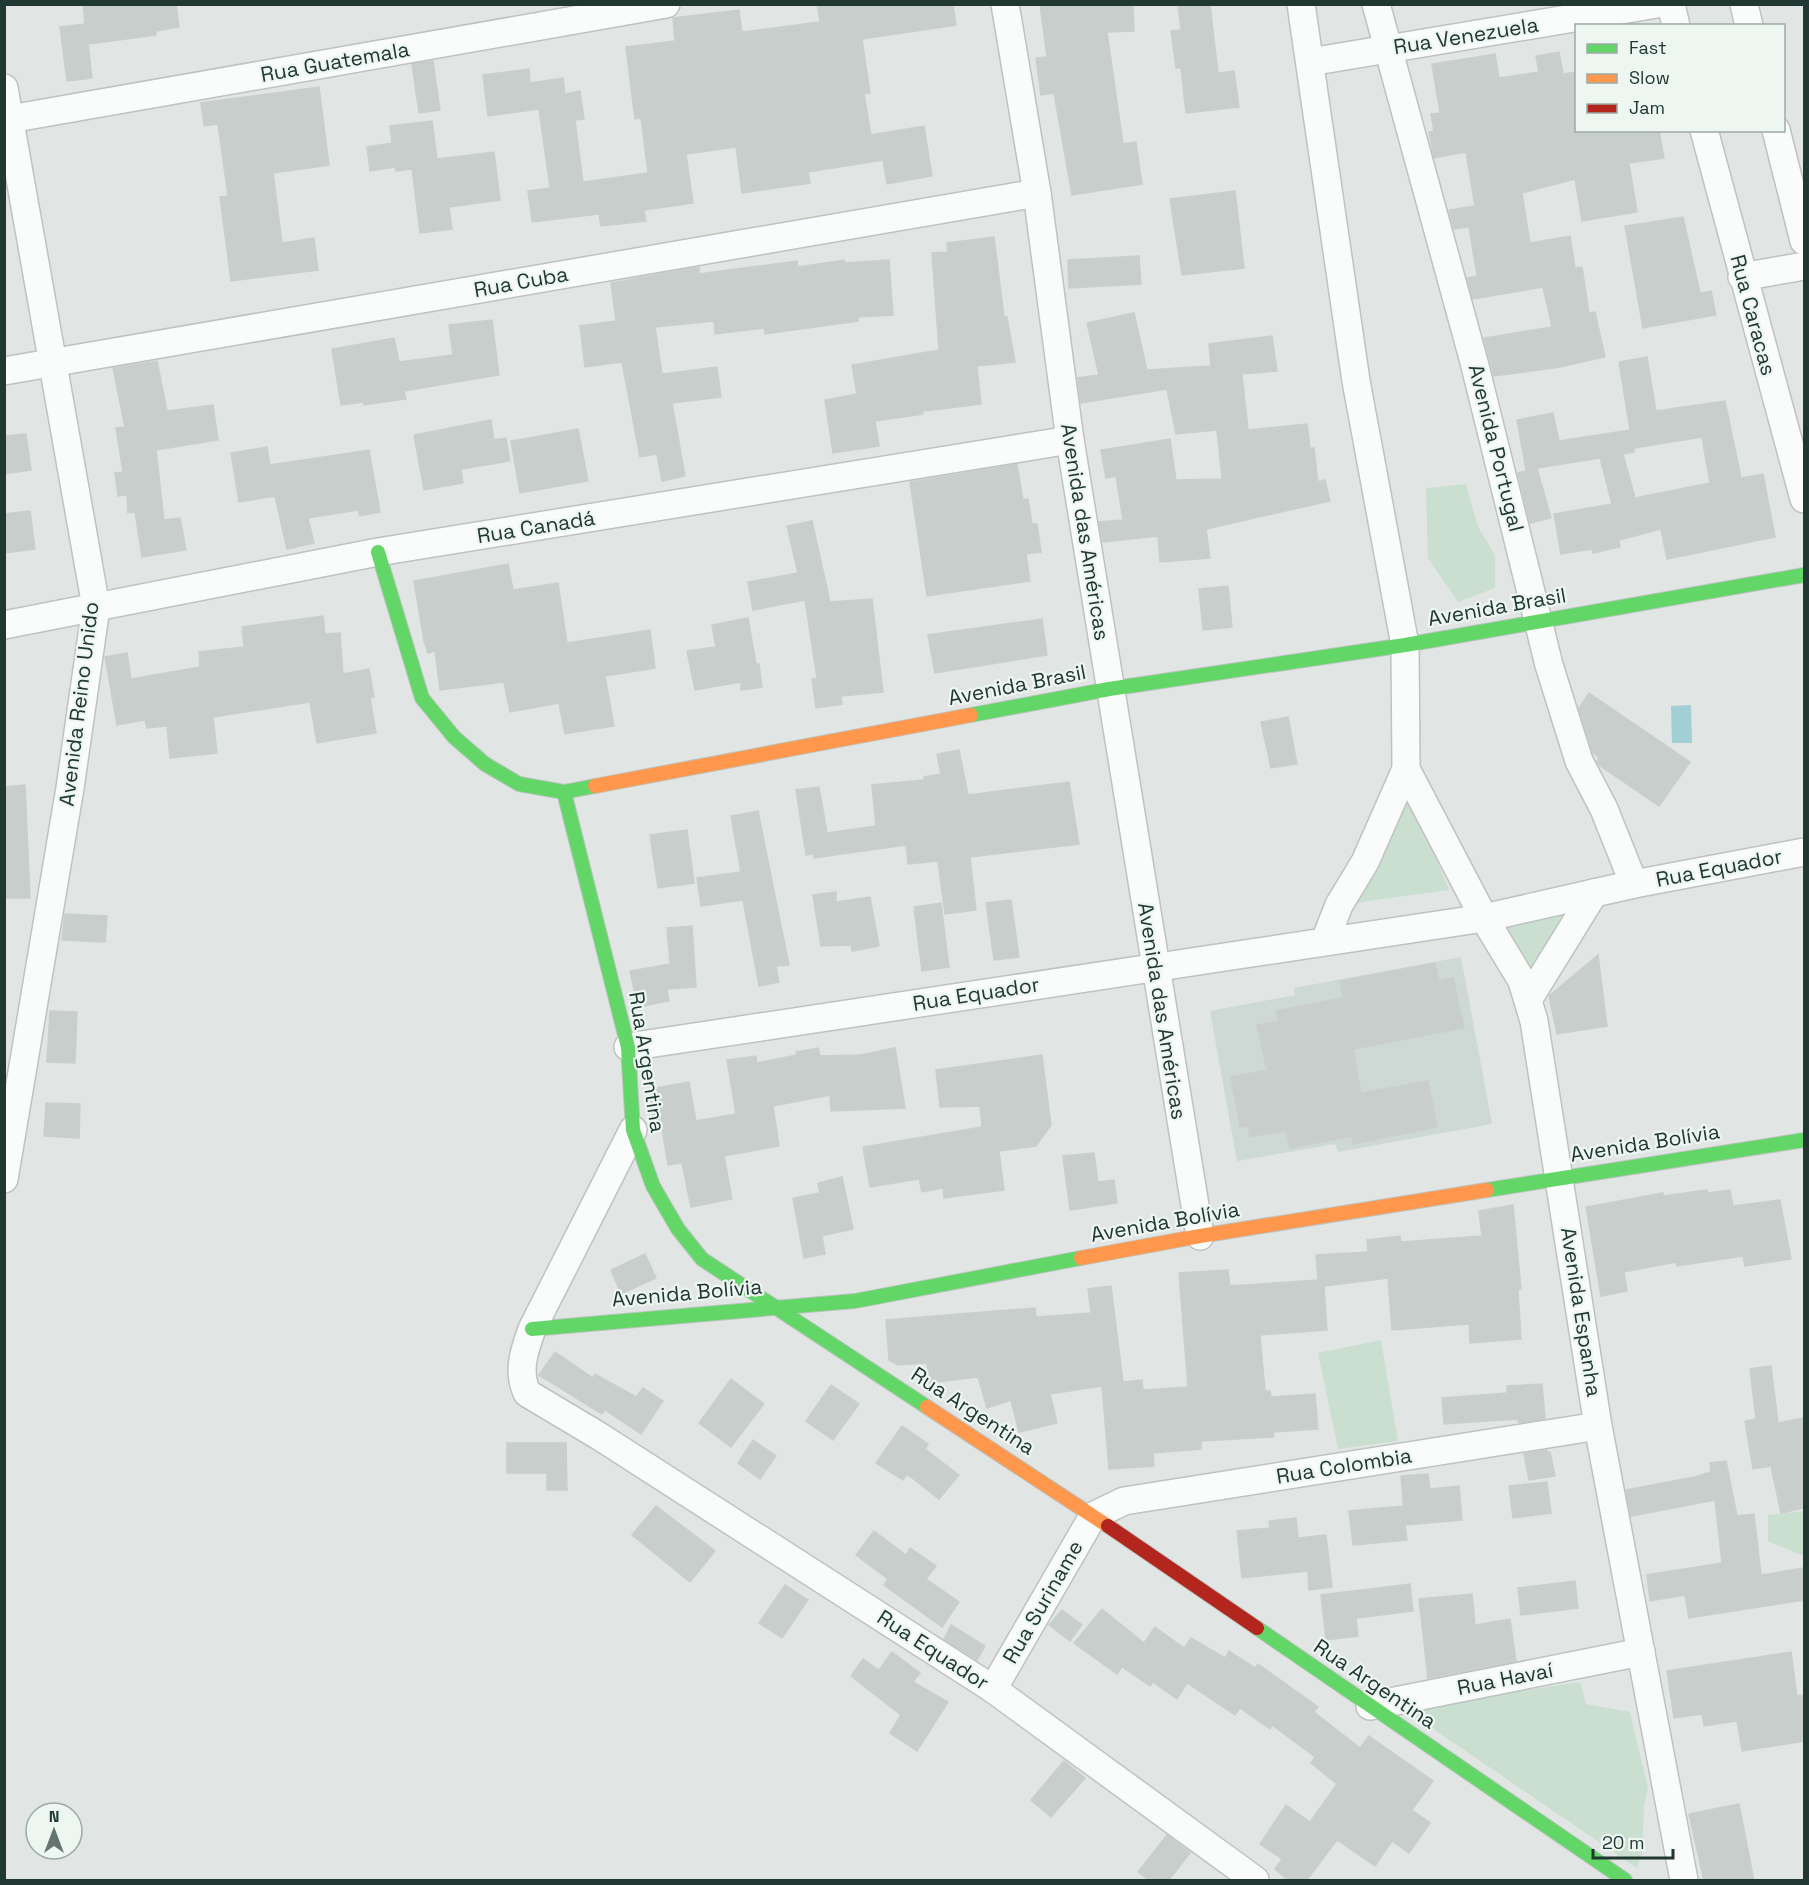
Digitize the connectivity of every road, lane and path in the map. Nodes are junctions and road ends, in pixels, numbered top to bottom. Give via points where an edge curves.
1 (666, 4) edge
2 (1005, 4) edge
3 (1301, 4) edge
4 (1376, 4) edge
5 (1657, 4) edge
6 (1671, 4) edge
7 (1744, 4) edge
8 (1676, 24) edge
9 (1749, 24) edge
10 (1387, 49) junction
11 (1310, 62) junction
12 (4, 88) edge
13 (7, 119) edge
14 (1705, 132) edge
15 (1777, 132) edge
16 (1036, 193) junction
17 (1804, 241) edge
18 (1804, 266) edge
19 (1742, 277) junction
20 (53, 363) junction
21 (4, 371) edge
22 (1070, 440) junction
23 (1804, 499) edge
24 (378, 552) junction
25 (1804, 575) edge
26 (96, 607) junction
27 (1539, 621) junction
28 (4, 625) edge
29 (1405, 645) junction
30 (1109, 689) junction
31 (1406, 769) junction
32 (564, 792) junction
33 (1804, 852) edge
34 (1634, 884) junction
35 (1594, 893) junction
36 (1484, 918) junction
37 (1325, 941) junction
38 (1154, 966) junction
39 (1528, 1000) junction
40 (628, 1047) junction
41 (633, 1130) junction
42 (1804, 1140) edge
43 (1560, 1177) junction
44 (4, 1179) edge
45 (1200, 1236) junction
46 (775, 1306) junction
47 (532, 1329) junction
48 (1598, 1426) junction
49 (1093, 1516) junction
50 (1641, 1652) junction
51 (993, 1689) junction
52 (1370, 1706) junction
53 (1255, 1881) edge
54 (1625, 1881) edge
55 (1684, 1881) edge

1 - 13 street, Rua Guatemala
2 - 16 street, Avenida das Américas
3 - 11 street
4 - 10 street, Avenida Portugal
5 - 10 street, Rua Venezuela
6 - 8 street
7 - 9 street
10 - 11 street, Rua Venezuela
10 - 27 street, Avenida Portugal via 1474,362
11 - 29 street via 1356,381
12 - 13 street, Avenida Reino Unido
13 - 20 street, Avenida Reino Unido
14 - 19 street, Rua Caracas
15 - 17 street
16 - 20 street, Rua Cuba
16 - 22 street, Avenida das Américas
18 - 19 street
19 - 23 street, Rua Caracas
20 - 21 street, Rua Cuba
20 - 26 street, Avenida Reino Unido
22 - 24 street, Rua Canadá
22 - 30 street, Avenida das Américas
24 - 26 street, Rua Canadá
24 - 32 street, Avenida Brasil via 422,698 454,737 485,765 519,784
25 - 27 street, Avenida Brasil
26 - 28 street, Rua Canadá
26 - 44 street, Avenida Reino Unido via 70,788
27 - 29 street, Avenida Brasil
27 - 34 street, Avenida Portugal via 1579,761 1604,809
29 - 30 street, Avenida Brasil
29 - 31 street
30 - 32 street, Avenida Brasil
30 - 38 street, Avenida das Américas
31 - 36 street, Avenida Espanha
31 - 37 street
32 - 40 street, Rua Argentina
33 - 34 street, Rua Equador
34 - 35 street, Rua Equador
35 - 36 street, Rua Equador
35 - 39 street
36 - 37 street, Rua Equador
36 - 39 street, Avenida Espanha via 1522,981
37 - 38 street, Rua Equador
38 - 40 street, Rua Equador
38 - 45 street, Avenida das Américas
39 - 43 street, Avenida Espanha
40 - 41 street, Rua Argentina
41 - 46 street, Rua Argentina via 653,1186 678,1229 702,1259
41 - 47 street
42 - 43 street, Avenida Bolívia
43 - 45 street, Avenida Bolívia
43 - 48 street, Avenida Espanha
45 - 46 street, Avenida Bolívia via 855,1301
46 - 47 street, Avenida Bolívia
46 - 49 street, Rua Argentina
47 - 51 street, Rua Equador via 522,1362 527,1394 599,1436
48 - 49 street, Rua Colombia via 1124,1501
48 - 50 street, Avenida Espanha
49 - 51 street, Rua Suriname
49 - 52 street, Rua Argentina
50 - 52 street, Rua Havaí
50 - 55 street, Avenida Espanha
51 - 53 street, Rua Equador
52 - 54 street, Rua Argentina

